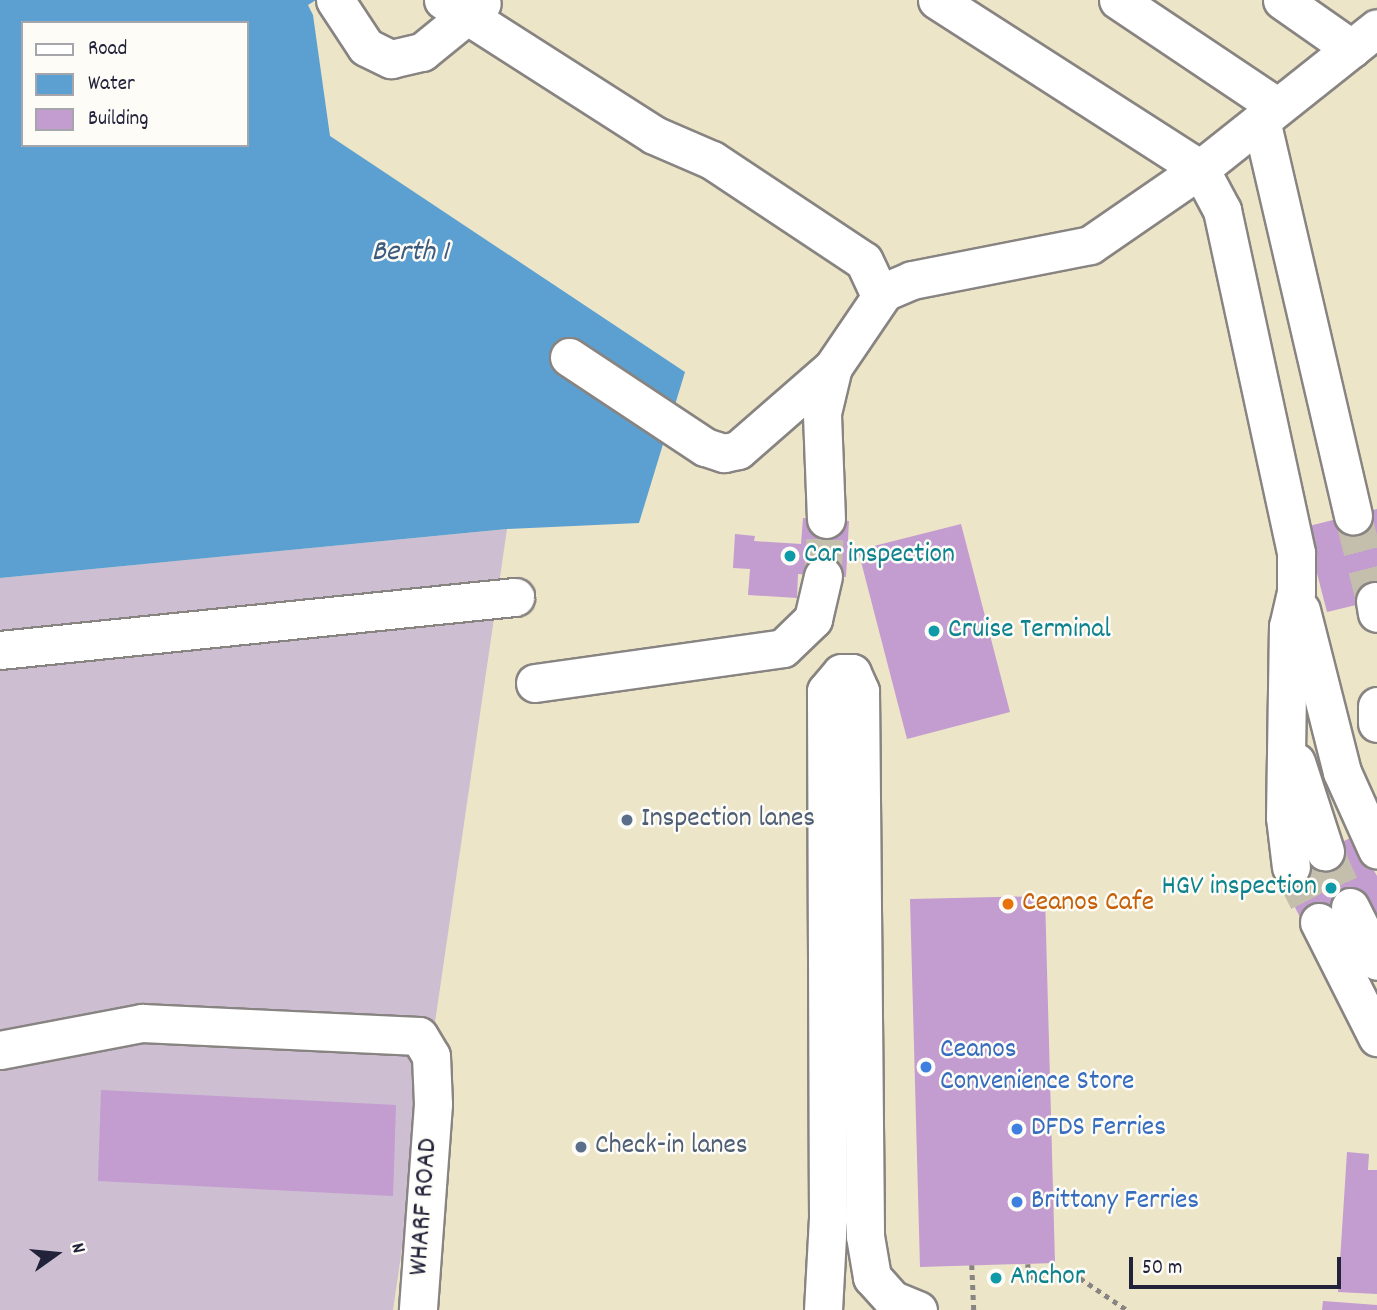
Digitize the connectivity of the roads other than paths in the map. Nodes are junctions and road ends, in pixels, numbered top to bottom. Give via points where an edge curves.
1 (335, 0) edge
2 (937, 0) edge
3 (1118, 0) edge
4 (1282, 0) edge
5 (465, 6) edge
6 (1366, 40) edge
7 (1269, 113) junction
8 (1200, 169) junction
9 (880, 296) junction
10 (569, 357) dead end
11 (833, 368) junction
12 (1353, 515) tunnel mouth
13 (826, 519) tunnel mouth
14 (823, 576) tunnel mouth
15 (1296, 592) junction
16 (514, 597) dead end
17 (0, 650) edge
18 (535, 683) dead end
19 (1377, 706) edge
20 (1287, 722) junction
21 (1377, 723) edge
22 (1377, 850) edge
23 (1325, 851) tunnel mouth
24 (1291, 867) tunnel mouth
25 (1377, 961) edge
26 (1377, 1037) edge
27 (0, 1049) edge
28 (825, 1178) junction
29 (418, 1310) edge
30 (812, 1310) edge
31 (823, 1310) edge
32 (918, 1310) edge

1 - 5 street via 366,47 391,59 422,52
2 - 8 street
3 - 7 street
4 - 6 street
5 - 9 street via 654,135 712,160 864,261
6 - 7 street
7 - 8 street
7 - 12 street
8 - 9 street via 1084,247 912,280
8 - 15 street via 1222,210 1293,538
9 - 11 street
10 - 11 street via 705,447 724,453 738,450
11 - 13 street via 822,413
14 - 18 street via 813,619 783,648
15 - 20 street via 1288,626
15 - 22 street via 1342,772
16 - 17 street
19 - 21 street
20 - 23 street
20 - 24 street via 1285,817
25 - 26 street via 1335,915
27 - 29 street, WHARF ROAD via 142,1023 419,1036 431,1056 433,1104
28 - 30 street
28 - 31 street via 828,1219
28 - 32 street via 827,691 841,673 852,673 860,691 865,1236 872,1277 892,1300

